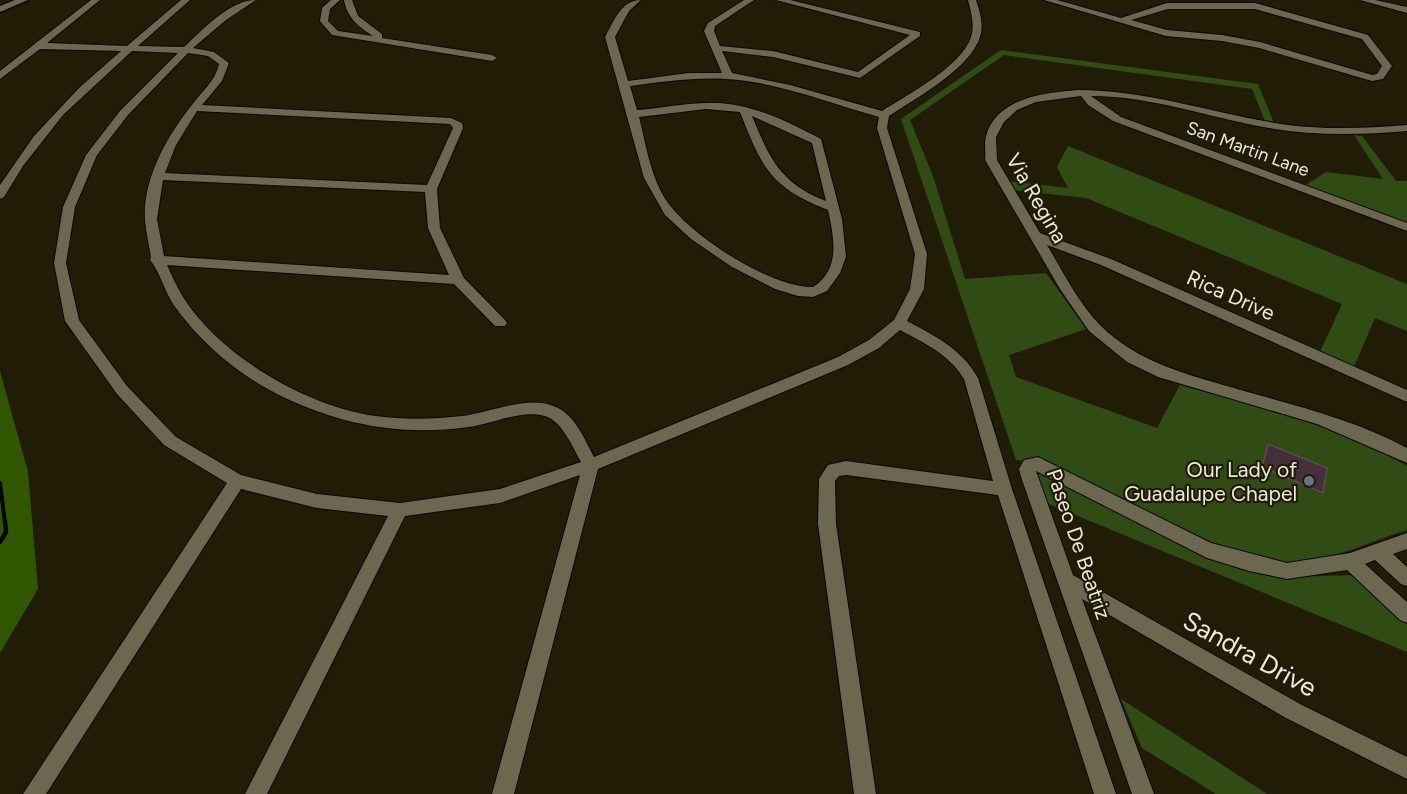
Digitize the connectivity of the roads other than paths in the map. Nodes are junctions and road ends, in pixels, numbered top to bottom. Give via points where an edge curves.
1 (23, 0) edge
2 (96, 0) edge
3 (186, 0) edge
4 (252, 0) edge
5 (336, 0) edge
6 (348, 0) edge
7 (637, 0) edge
8 (750, 0) edge
9 (780, 0) edge
10 (972, 0) edge
11 (1048, 0) edge
12 (1364, 0) edge
13 (1395, 0) edge
14 (1407, 3) edge
15 (0, 9) edge
16 (1407, 10) edge
17 (1120, 21) junction
18 (385, 39) junction
19 (38, 46) junction
20 (717, 48) junction
21 (131, 49) junction
22 (186, 50) junction
23 (492, 58) dead end
24 (0, 76) edge
25 (728, 76) junction
26 (624, 84) junction
27 (1084, 93) junction
28 (195, 108) junction
29 (745, 111) junction
30 (633, 114) junction
31 (884, 115) junction
32 (1407, 128) edge
33 (158, 176) junction
34 (431, 189) junction
35 (0, 195) edge
36 (832, 208) junction
37 (1407, 227) edge
38 (1036, 236) junction
39 (156, 260) junction
40 (458, 280) junction
41 (500, 323) dead end
42 (899, 323) junction
43 (1407, 396) edge
44 (1407, 456) edge
45 (591, 465) junction
46 (237, 481) junction
47 (1004, 489) junction
48 (400, 510) junction
49 (1407, 541) edge
50 (1378, 552) junction
51 (1350, 561) junction
52 (1407, 578) edge
53 (1069, 582) junction
54 (1407, 614) edge
55 (1407, 768) edge
56 (34, 794) edge
57 (256, 794) edge
58 (503, 794) edge
59 (865, 794) edge
60 (1105, 794) edge
61 (1143, 794) edge

1 - 15 street
2 - 19 street
3 - 21 street
4 - 22 street via 223,18
5 - 18 street via 326,9 324,21 335,33
6 - 18 street via 350,12 359,24
7 - 26 street via 621,16 610,37
8 - 20 street via 711,25 709,31
9 - 20 street via 917,34 860,75 773,54
10 - 31 street via 978,20 974,41 960,62
11 - 17 street
12 - 16 street
13 - 14 street
17 - 17 street via 1166,33 1260,45 1372,78 1380,77 1387,66 1365,37 1255,6 1167,6
18 - 23 street
19 - 21 street
19 - 24 street
20 - 25 street
21 - 22 street
21 - 35 street via 66,106 32,143
22 - 28 street via 211,54 224,63 223,74
22 - 46 street via 124,113 93,155 69,207 60,263 72,321 122,390 170,441
25 - 26 street
25 - 31 street
26 - 30 street
27 - 32 street, Via Regina via 1140,97 1301,129 1352,132
27 - 37 street, San Martin Lane via 1092,103 1118,119
27 - 38 street, Via Regina via 1021,104 1004,113 989,136 991,160
28 - 33 street via 172,141
28 - 34 street via 457,123 458,129
29 - 30 street via 717,106
29 - 36 street via 768,167 778,179
29 - 36 street via 794,128 817,141
30 - 36 street via 650,183 669,212 720,255 759,275 800,292 816,292 827,283 841,256
31 - 42 street via 882,128 921,254 917,289
33 - 34 street
33 - 39 street via 151,218
34 - 40 street via 434,228
38 - 43 street, Rica Drive via 1106,262
38 - 44 street, Via Regina via 1094,328 1132,358 1163,374 1321,419
39 - 40 street
39 - 45 street via 191,320 238,363 294,397 349,418 414,425 474,421 538,408 554,412 565,422
40 - 41 street
42 - 45 street via 874,344 843,361
42 - 47 street via 964,363
45 - 48 street via 500,496
45 - 58 street
46 - 48 street via 317,501
46 - 56 street
47 - 59 street via 846,468 834,470 827,479 827,524
47 - 60 street
48 - 57 street
49 - 50 street
50 - 51 street
50 - 52 street
51 - 53 street, Paseo De Beatriz via 1287,571 1249,563 1208,550 1038,464 1030,465 1029,477
51 - 54 street
53 - 55 street, Sandra Drive via 1293,711
53 - 61 street, Paseo De Beatriz

